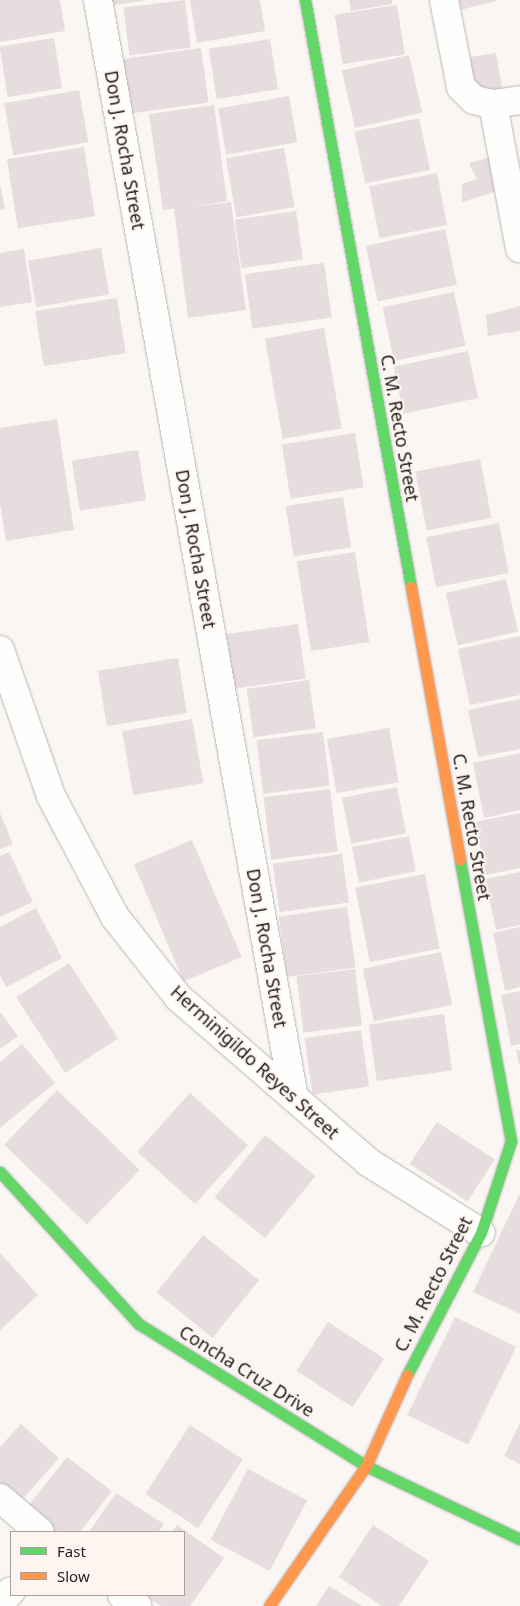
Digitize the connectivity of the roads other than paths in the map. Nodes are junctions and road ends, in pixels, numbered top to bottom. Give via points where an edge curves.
1 (98, 0) edge
2 (305, 0) edge
3 (444, 0) edge
4 (520, 100) edge
5 (492, 104) junction
6 (520, 248) edge
7 (0, 650) edge
8 (294, 1098) junction
9 (0, 1172) edge
10 (481, 1233) junction
11 (366, 1466) junction
12 (0, 1498) edge
13 (39, 1531) edge
14 (520, 1539) edge
15 (10, 1592) edge
16 (123, 1596) edge
17 (0, 1603) edge
18 (136, 1606) edge
19 (269, 1606) edge

1 - 8 street, Don J. Rocha Street
2 - 10 street, C. M. Recto Street via 511,1141
3 - 5 street via 461,87 474,100
4 - 5 street
5 - 6 street
7 - 8 street, Herminigildo Reyes Street via 50,796 115,917 179,998
8 - 10 street, Herminigildo Reyes Street via 368,1162
9 - 11 street, Concha Cruz Drive via 139,1324
10 - 11 street, C. M. Recto Street via 387,1414
11 - 14 street, Concha Cruz Drive
11 - 19 street, C. M. Recto Street
12 - 13 street
15 - 17 street
16 - 18 street

